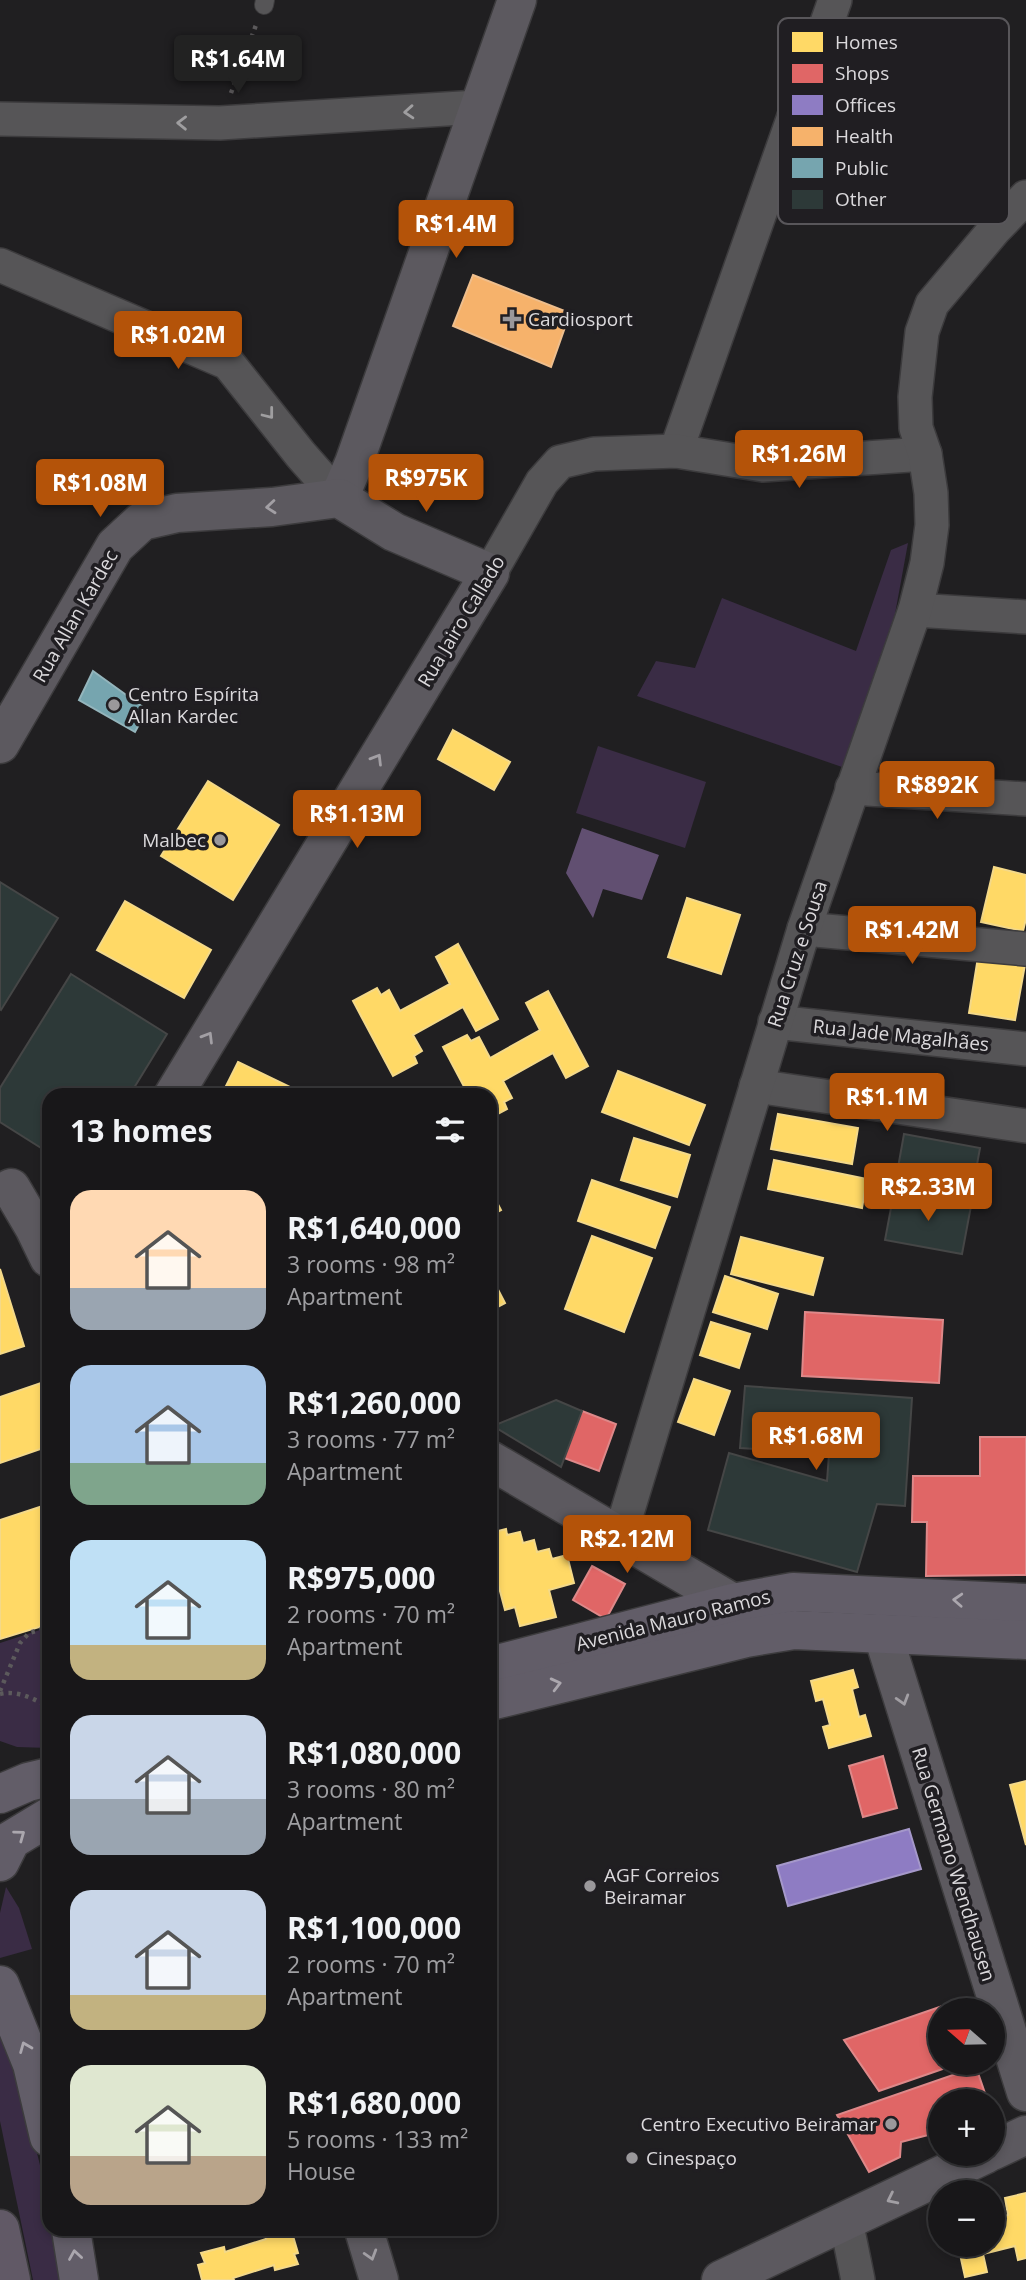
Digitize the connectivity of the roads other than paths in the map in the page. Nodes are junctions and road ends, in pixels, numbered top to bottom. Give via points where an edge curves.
1 (517, 0) edge
2 (835, 0) edge
3 (829, 18) edge
4 (478, 107) junction
5 (0, 119) edge
6 (778, 162) edge
7 (1026, 197) edge
8 (1009, 215) edge
9 (1000, 224) edge
10 (0, 265) edge
11 (33, 279) junction
12 (0, 292) edge
13 (676, 451) junction
14 (925, 454) junction
15 (339, 498) junction
16 (489, 573) junction
17 (915, 610) junction
18 (1026, 617) edge
19 (3, 732) edge
20 (852, 788) junction
21 (1026, 799) edge
22 (804, 929) junction
23 (1026, 949) edge
24 (775, 1022) junction
25 (1026, 1049) edge
26 (756, 1086) junction
27 (178, 1088) edge
28 (1026, 1126) edge
29 (5, 1187) edge
30 (42, 1206) edge
31 (42, 1244) edge
32 (497, 1464) edge
33 (620, 1536) junction
34 (733, 1603) junction
35 (1026, 1603) edge
36 (794, 1630) junction
37 (883, 1635) junction
38 (1026, 1640) edge
39 (497, 1664) edge
40 (497, 1699) edge
41 (42, 1821) edge
42 (0, 1862) edge
43 (0, 1985) edge
44 (1026, 2092) edge
45 (42, 2107) edge
46 (1026, 2135) edge
47 (1005, 2145) edge
48 (961, 2166) edge
49 (846, 2221) junction
50 (0, 2229) edge
51 (72, 2236) edge
52 (366, 2236) edge
53 (11, 2280) edge
54 (79, 2280) edge
55 (379, 2280) edge
56 (721, 2280) edge
57 (858, 2280) edge

1 - 4 street
2 - 3 street
4 -> 5 street via 220,123
4 - 15 street
6 - 13 street
7 - 8 street, Rua Cruz e Sousa
9 - 14 street, Rua Cruz e Sousa via 932,304 922,332 915,397 916,428
10 - 11 street
11 - 12 street
11 -> 15 street via 229,363
13 - 14 street, Rua Jairo Callado via 763,466
13 - 16 street, Rua Jairo Callado via 594,454 560,462 542,482
14 - 17 street, Rua Cruz e Sousa via 932,525
15 - 16 street via 394,533
15 -> 19 street, Rua Allan Kardec via 177,513 142,521 115,545
27 -> 16 street, Rua Jairo Callado
17 - 18 street
17 - 20 street, Rua Cruz e Sousa
20 - 21 street
20 - 22 street, Rua Cruz e Sousa
22 - 23 street
22 - 24 street, Rua Cruz e Sousa
24 - 25 street, Rua Jade Magalhães
24 - 26 street, Rua Cruz e Sousa
26 - 28 street
26 - 33 street, Rua Cruz e Sousa
29 - 30 street
29 - 31 street
32 - 33 street
33 - 34 street
35 -> 34 main road, Avenida Mauro Ramos via 809,1592
34 - 36 street
34 - 39 main road, Avenida Mauro Ramos
36 - 37 main road, Avenida Mauro Ramos
40 -> 36 main road, Avenida Mauro Ramos
37 - 38 main road, Avenida Mauro Ramos
37 -> 44 street, Rua Germano Wendhausen
42 -> 41 main road via 11,1840
45 -> 43 main road via 32,2064
46 - 47 street
48 -> 49 street
49 - 56 street
49 - 57 street
50 - 53 highway
54 -> 51 main road
52 -> 55 street

